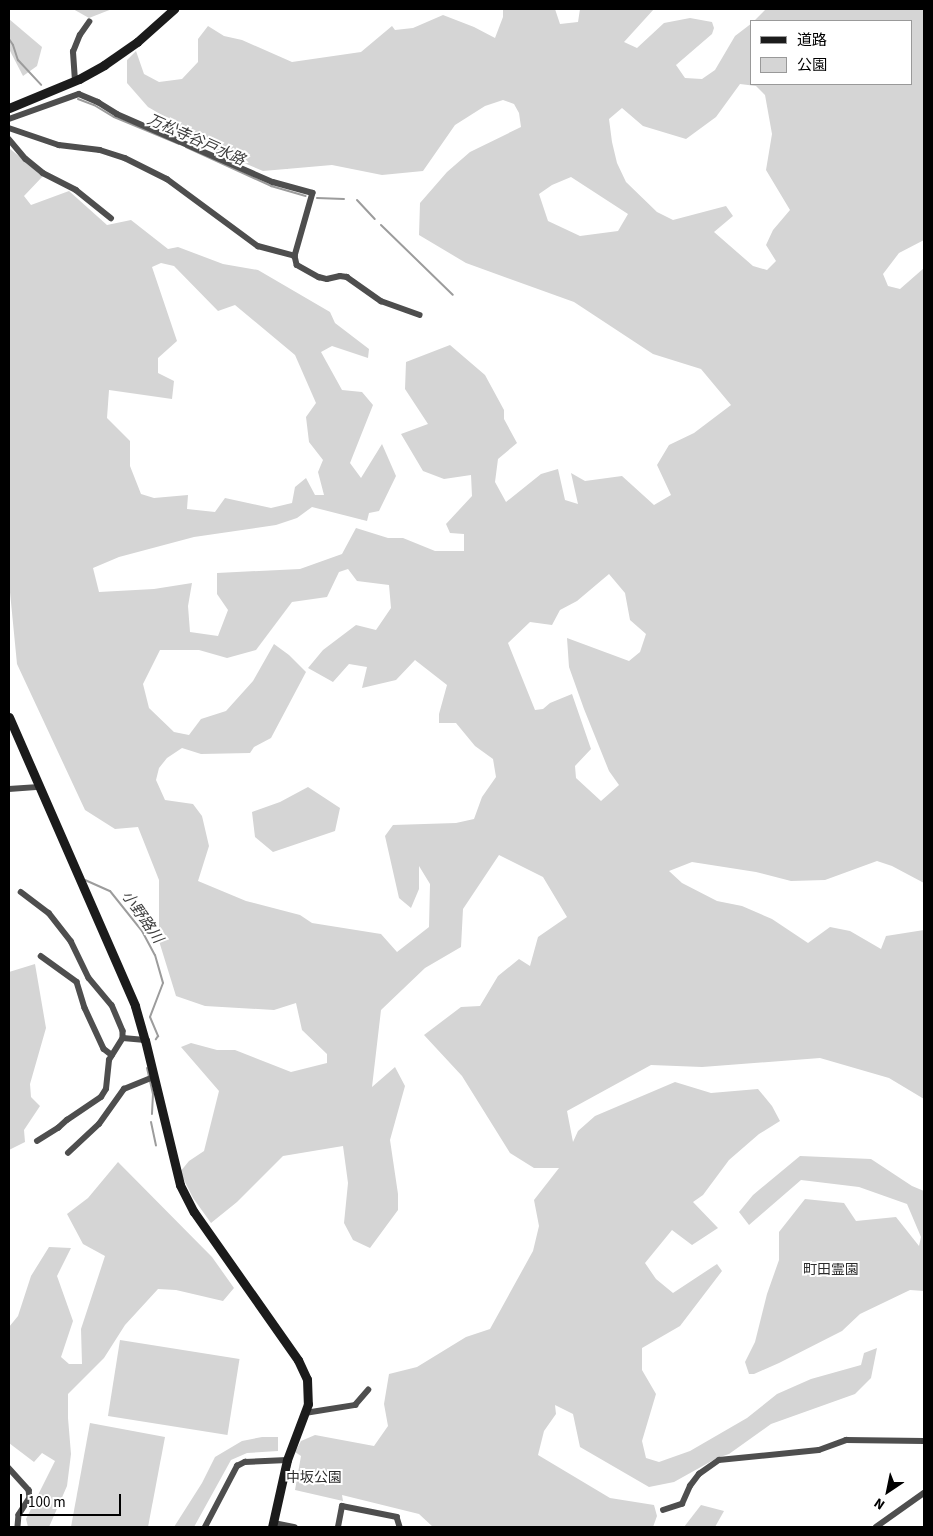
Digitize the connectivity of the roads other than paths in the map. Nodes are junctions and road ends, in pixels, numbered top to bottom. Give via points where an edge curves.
1 (174, 9) edge
2 (89, 22) dead end
3 (75, 80) junction
4 (9, 108) edge
5 (9, 119) edge
6 (9, 128) edge
7 (9, 139) edge
8 (111, 218) dead end
9 (295, 256) junction
10 (420, 315) dead end
11 (9, 717) edge
12 (39, 787) junction
13 (9, 789) edge
14 (21, 892) dead end
15 (40, 956) dead end
16 (123, 1038) junction
17 (145, 1040) junction
18 (112, 1055) junction
19 (154, 1078) junction
20 (37, 1140) dead end
21 (68, 1153) dead end
22 (368, 1390) dead end
23 (305, 1413) junction
24 (924, 1441) edge
25 (288, 1456) junction
26 (9, 1468) edge
27 (924, 1494) edge
28 (662, 1510) dead end
29 (274, 1526) edge
30 (18, 1527) edge
31 (205, 1527) edge
32 (295, 1527) edge
33 (338, 1527) edge
34 (400, 1527) edge
35 (876, 1527) edge

1 - 3 street via 120,54
2 - 3 street via 73,52
3 - 4 street
5 - 9 street via 79,94 116,114 273,182 313,193
6 - 9 street via 59,145 100,150 125,158 167,179 258,246
7 - 8 street via 26,160 76,190
9 - 10 street via 297,265 319,277 347,277 381,301
11 - 12 street
12 - 13 street
12 - 17 street via 135,1006
14 - 16 street via 49,913 71,941 89,978 112,1005 124,1031
15 - 18 street via 77,982 104,1049
16 - 17 street
16 - 18 street
17 - 19 street
18 - 20 street via 106,1089 101,1097
19 - 21 street via 124,1089 99,1124
19 - 23 street via 180,1185 194,1212 301,1366 308,1388
22 - 23 street via 354,1406
23 - 25 street
24 - 28 street via 846,1440 819,1450 719,1460 698,1474 682,1504
25 - 29 street
25 - 31 street via 237,1466
26 - 30 street via 29,1490 30,1498 19,1515
27 - 35 street
29 - 32 street
33 - 34 street via 342,1506 397,1517

